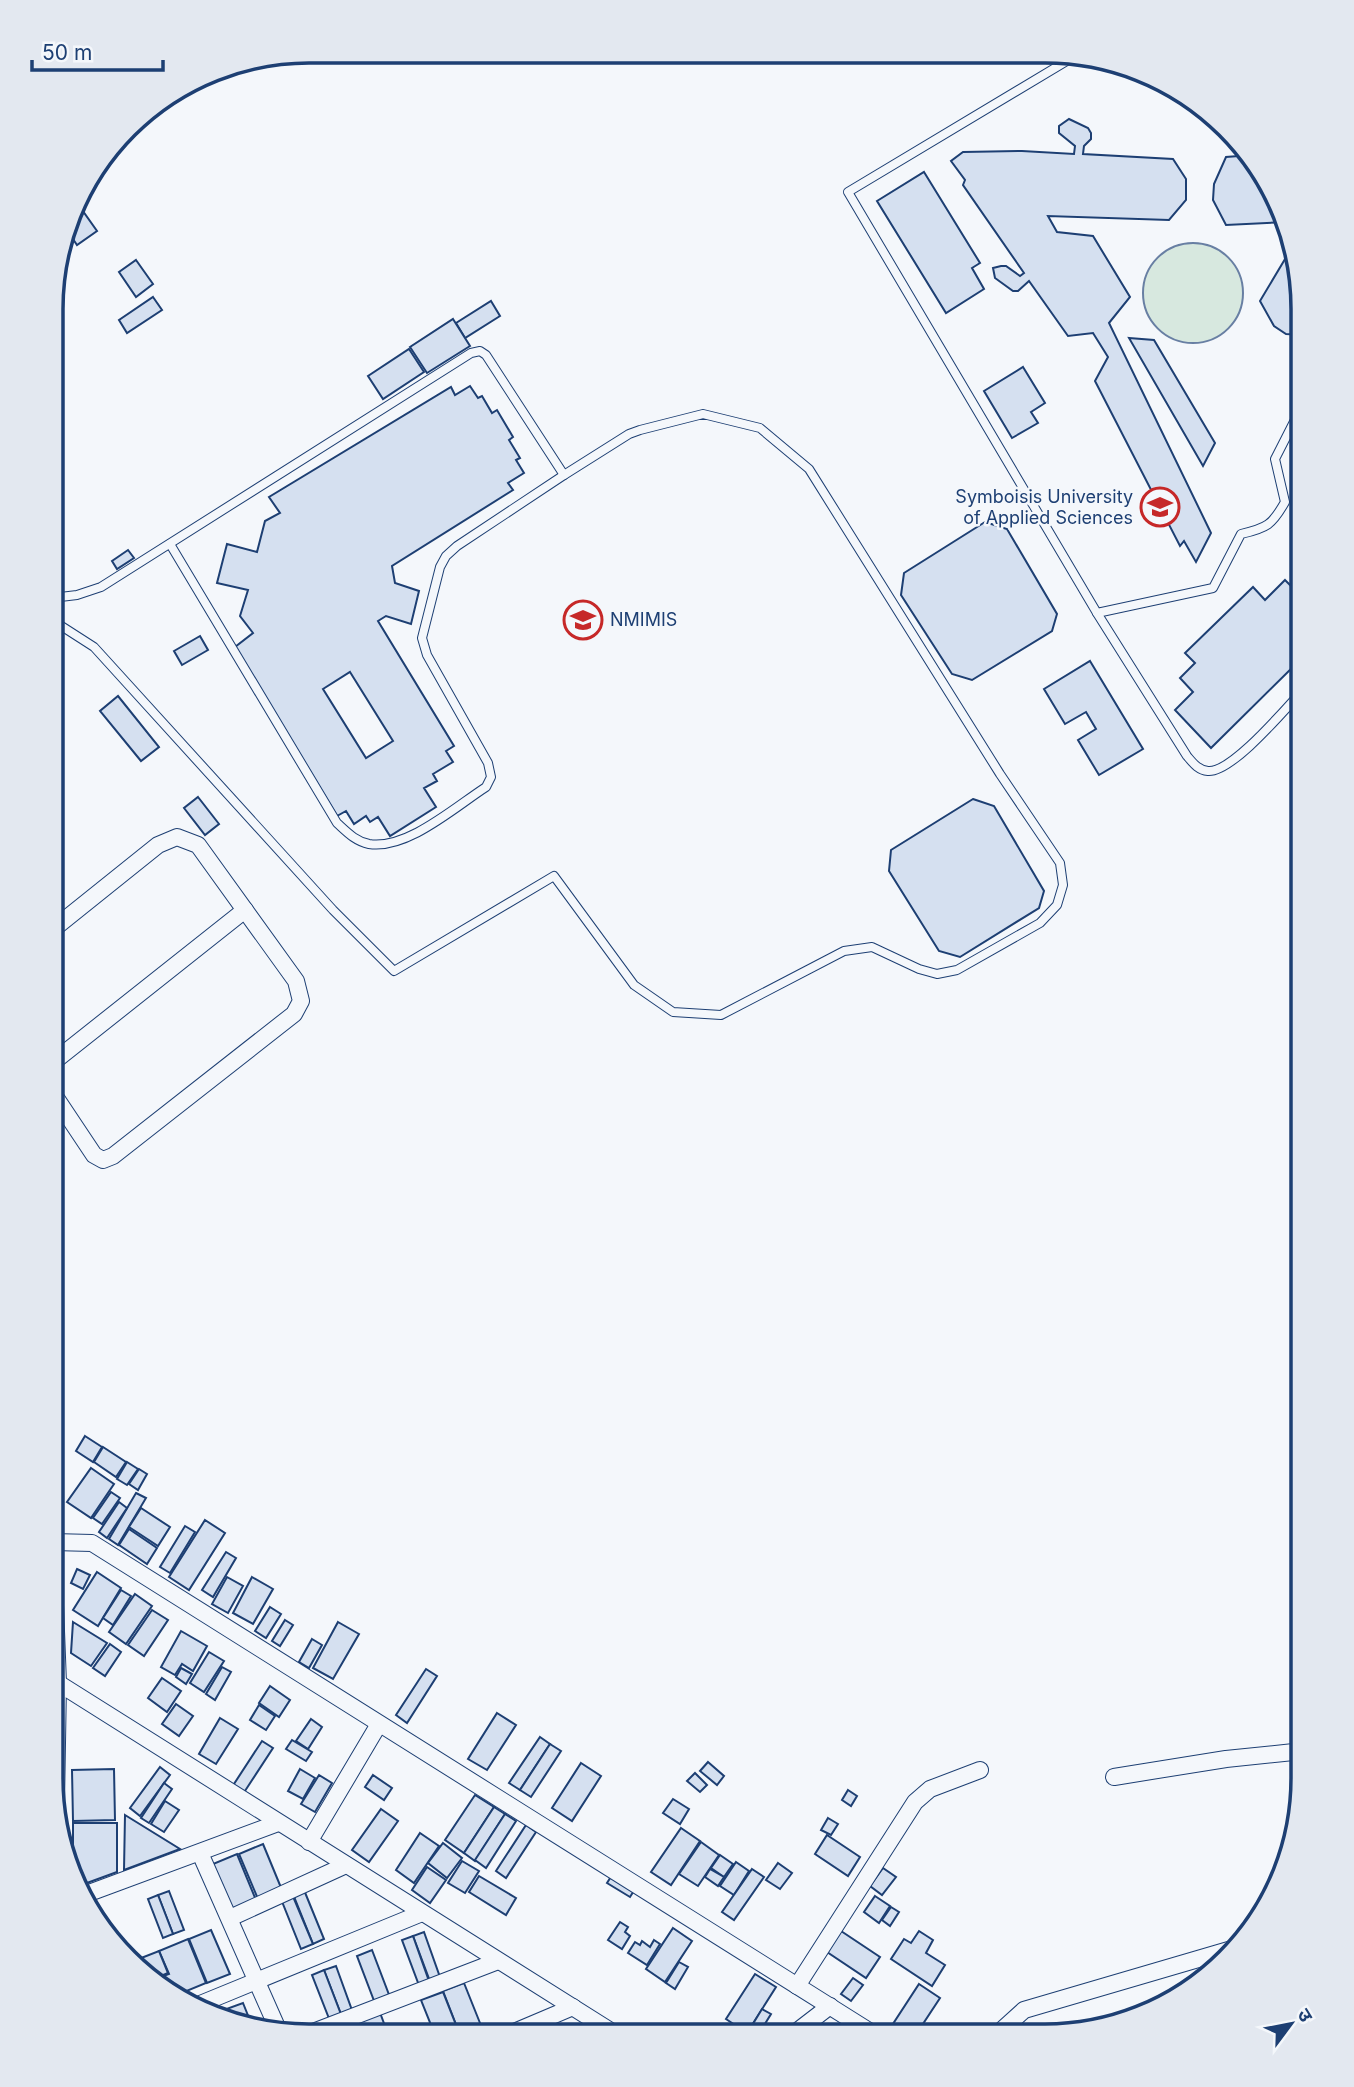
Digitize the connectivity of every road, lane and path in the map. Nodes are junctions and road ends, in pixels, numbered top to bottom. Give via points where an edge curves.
1 (1062, 64) edge
2 (1291, 428) edge
3 (564, 475) junction
4 (170, 544) junction
5 (63, 597) edge
6 (1097, 613) junction
7 (63, 627) edge
8 (1291, 703) edge
9 (245, 910) junction
10 (63, 921) edge
11 (63, 1054) edge
12 (63, 1109) edge
13 (63, 1542) edge
14 (63, 1688) edge
15 (379, 1724) junction
16 (1290, 1752) edge
17 (980, 1770) dead end
18 (1114, 1777) dead end
19 (278, 1823) junction
20 (309, 1842) junction
21 (200, 1853) junction
22 (346, 1865) junction
23 (91, 1892) edge
24 (422, 1913) junction
25 (230, 1918) junction
26 (1218, 1953) edge
27 (498, 1961) junction
28 (258, 1981) junction
29 (797, 1986) junction
30 (206, 2002) edge
31 (830, 2006) junction
32 (573, 2007) junction
33 (275, 2022) edge
34 (335, 2024) edge
35 (533, 2024) edge
36 (600, 2024) edge
37 (807, 2024) edge
38 (858, 2024) edge
39 (1009, 2024) edge

1 - 6 lane via 848,192
2 - 6 lane via 1275,459 1285,502 1264,529 1241,534 1213,588
3 - 4 lane via 480,351
3 - 4 lane via 457,546 440,568 422,638 491,776 486,787 416,832 384,844 367,844 337,823
3 - 7 lane via 629,435 703,414 760,428 809,469 1060,863 1063,885 1057,905 1040,923 957,970 937,974 872,947 844,951 721,1015 673,1012 634,985 554,876 394,971 333,911 94,648
4 - 5 lane via 101,587
6 - 8 lane via 1196,766 1209,771 1226,767
9 - 10 street via 198,845 177,837 158,845
9 - 11 street
9 - 12 street via 296,981 301,1001 294,1014 113,1156 103,1160 93,1155
13 - 15 street via 92,1543
14 - 19 street
15 - 20 street
15 - 29 street
16 - 18 street
17 - 29 street via 930,1789 915,1802
19 - 20 street
19 - 21 street
20 - 22 street
21 - 23 street
21 - 25 street
22 - 24 street
22 - 25 street
24 - 27 street
24 - 28 street
25 - 28 street
26 - 39 street via 1024,2010
27 - 32 street
27 - 34 street
28 - 30 street
28 - 33 street
29 - 31 street
31 - 37 street
31 - 38 street
32 - 35 street
32 - 36 street

